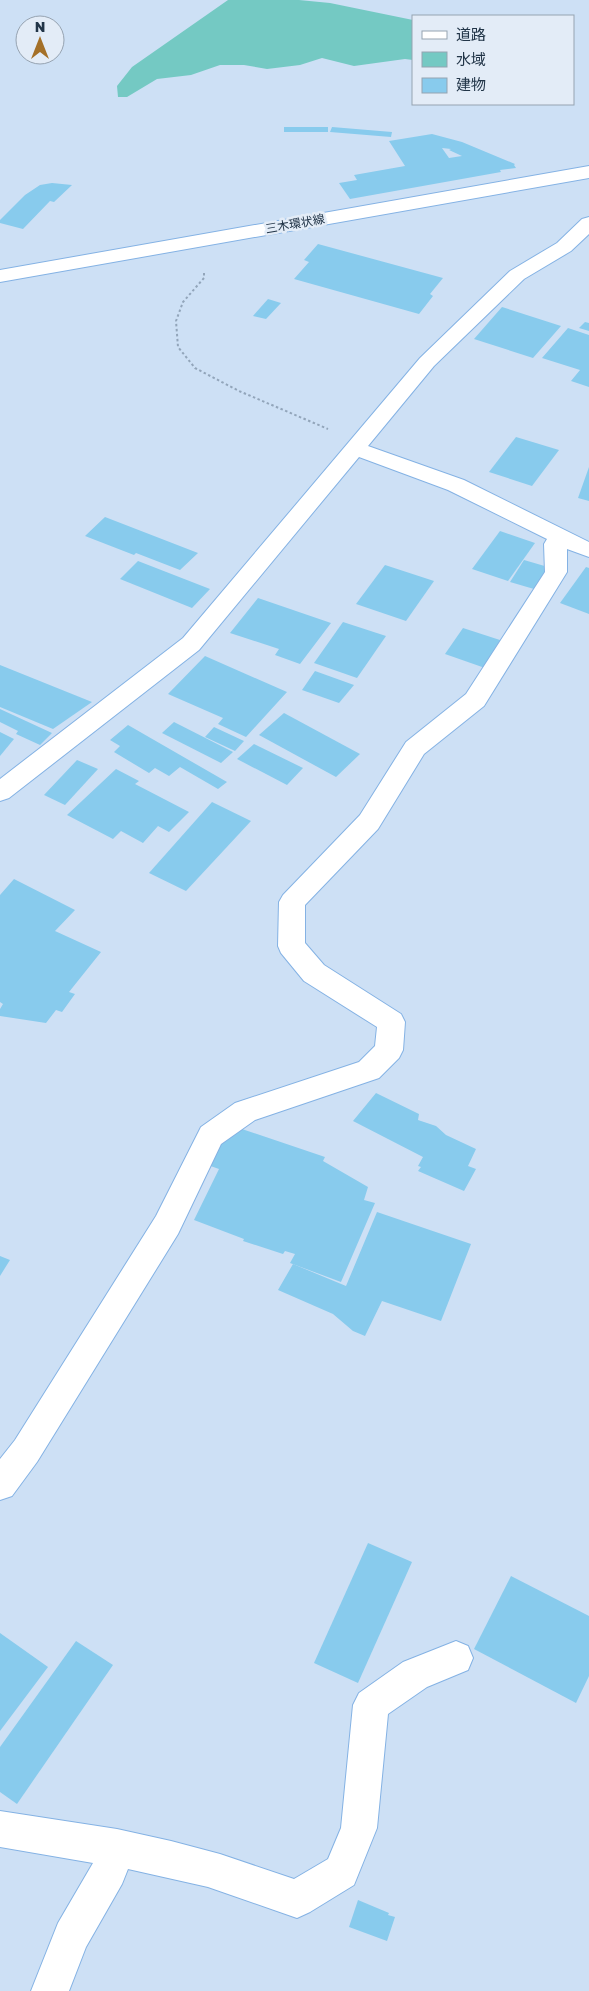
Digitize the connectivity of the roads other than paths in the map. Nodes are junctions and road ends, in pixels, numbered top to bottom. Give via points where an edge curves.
1 (589, 172) edge
2 (589, 223) edge
3 (0, 276) edge
4 (357, 445) junction
5 (561, 537) junction
6 (589, 550) edge
7 (0, 792) edge
8 (0, 1485) edge
9 (456, 1658) dead end
10 (0, 1829) edge
11 (117, 1847) junction
12 (50, 1991) edge

1 - 3 street, 三木環状線
2 - 4 street via 564,247 510,282 427,362
4 - 5 street via 456,485
4 - 7 street via 191,644
5 - 6 street
5 - 8 street via 555,544 556,572 475,700 415,748 370,822 292,902 291,946 314,973 391,1022 389,1050 369,1070 245,1111 211,1136 167,1225 26,1451
9 - 11 street via 415,1674 371,1705 359,1828 341,1872 297,1899 196,1865
10 - 11 street
11 - 12 street via 110,1871 71,1936

